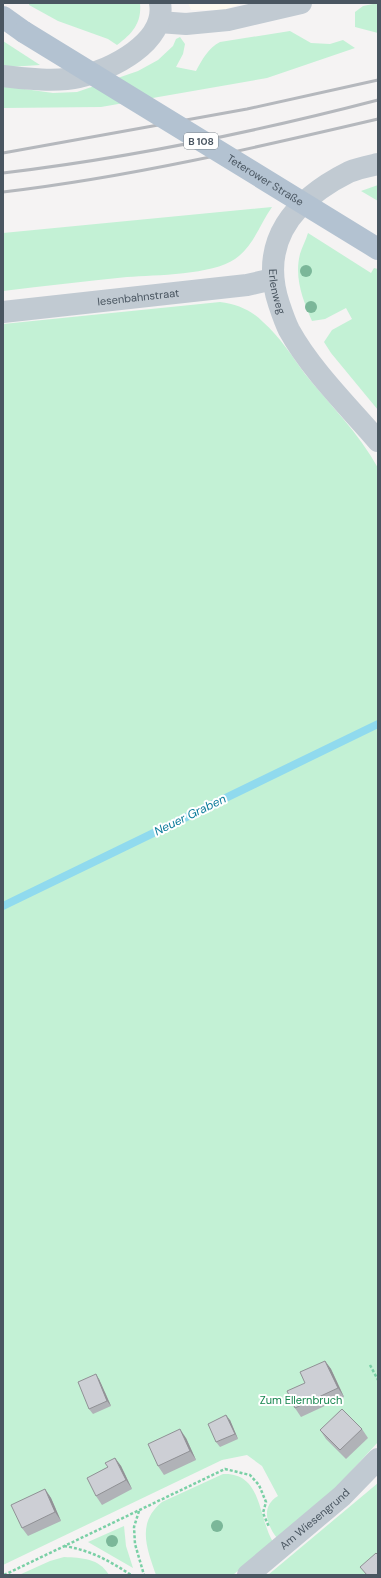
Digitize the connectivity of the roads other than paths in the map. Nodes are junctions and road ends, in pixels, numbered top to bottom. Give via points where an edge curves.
1 (301, 3) edge
2 (159, 12) edge
3 (3, 18) edge
4 (3, 76) edge
5 (378, 164) edge
6 (378, 249) edge
7 (273, 279) junction
8 (3, 312) edge
9 (378, 441) edge
10 (378, 1459) edge
11 (248, 1575) edge

1 - 2 street via 228,20 186,24
2 - 4 street via 155,31 147,42 109,67 79,77 47,79
3 - 6 main road, Teterower Straße / B 108, bridge
5 - 7 street, Erlenweg via 350,172 320,189 289,218 275,248
7 - 8 street, Iesenbahnstraat via 247,285
7 - 9 street, Erlenweg via 285,322 297,343 315,368
10 - 11 street, Am Wiesengrund via 342,1496

